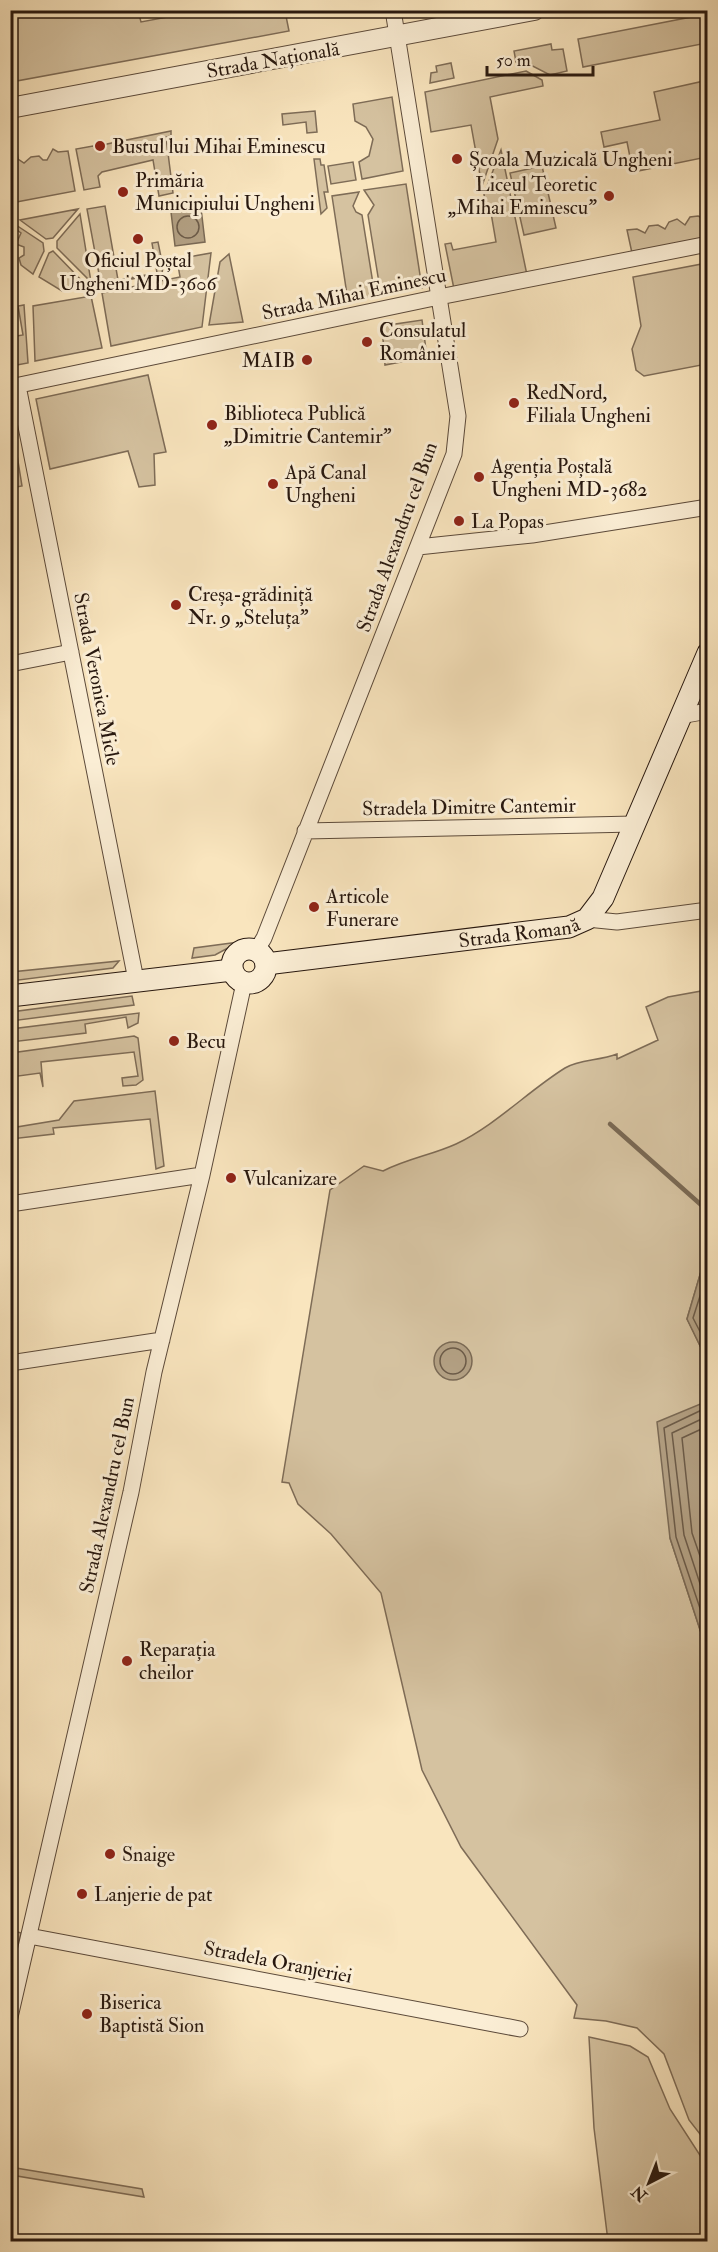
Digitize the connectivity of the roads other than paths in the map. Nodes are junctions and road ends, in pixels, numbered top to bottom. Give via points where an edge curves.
1 (393, 10) edge
2 (534, 10) edge
3 (397, 37) junction
4 (10, 108) edge
5 (708, 244) edge
6 (439, 297) junction
7 (14, 386) edge
8 (708, 507) edge
9 (418, 547) junction
10 (71, 652) junction
11 (708, 653) edge
12 (10, 664) edge
13 (708, 711) edge
14 (680, 716) junction
15 (634, 824) junction
16 (305, 831) junction
17 (708, 910) edge
18 (587, 919) junction
19 (261, 958) junction
20 (238, 976) junction
21 (136, 980) junction
22 (10, 996) edge
23 (202, 1175) junction
24 (10, 1204) edge
25 (162, 1340) junction
26 (10, 1363) edge
27 (29, 1936) junction
28 (10, 2017) edge
29 (520, 2029) dead end

1 - 3 street, Strada Alexandru cel Bun
2 - 3 street, Strada Națională
3 - 4 street, Strada Națională
3 - 6 street, Strada Alexandru cel Bun
5 - 6 street, Strada Mihai Eminescu
6 - 7 street, Strada Mihai Eminescu
6 - 9 street, Strada Alexandru cel Bun via 458,416 454,454
7 - 10 street, Strada Veronica Micle
8 - 9 street via 532,536
9 - 16 street, Strada Alexandru cel Bun
10 - 12 street
10 - 21 street, Strada Veronica Micle
11 - 14 main road, Strada Romană
13 - 14 street
14 - 15 main road, Strada Romană
15 - 16 street, Stradela Dimitre Cantemir
15 - 18 main road, Strada Romană via 603,898
16 - 19 street, Strada Alexandru cel Bun via 264,938
17 - 18 street via 617,922
18 - 19 main road, Strada Romană via 569,927
19 - 20 main road via 260,980
19 - 20 main road, Strada Romană via 244,950 238,953 234,957
20 - 21 main road
20 - 23 street, Strada Alexandru cel Bun
21 - 22 main road
23 - 24 street
23 - 25 street, Strada Alexandru cel Bun
25 - 26 street
25 - 27 street, Strada Alexandru cel Bun via 129,1503
27 - 28 street, Strada Alexandru cel Bun
27 - 29 street, Stradela Oranjeriei

